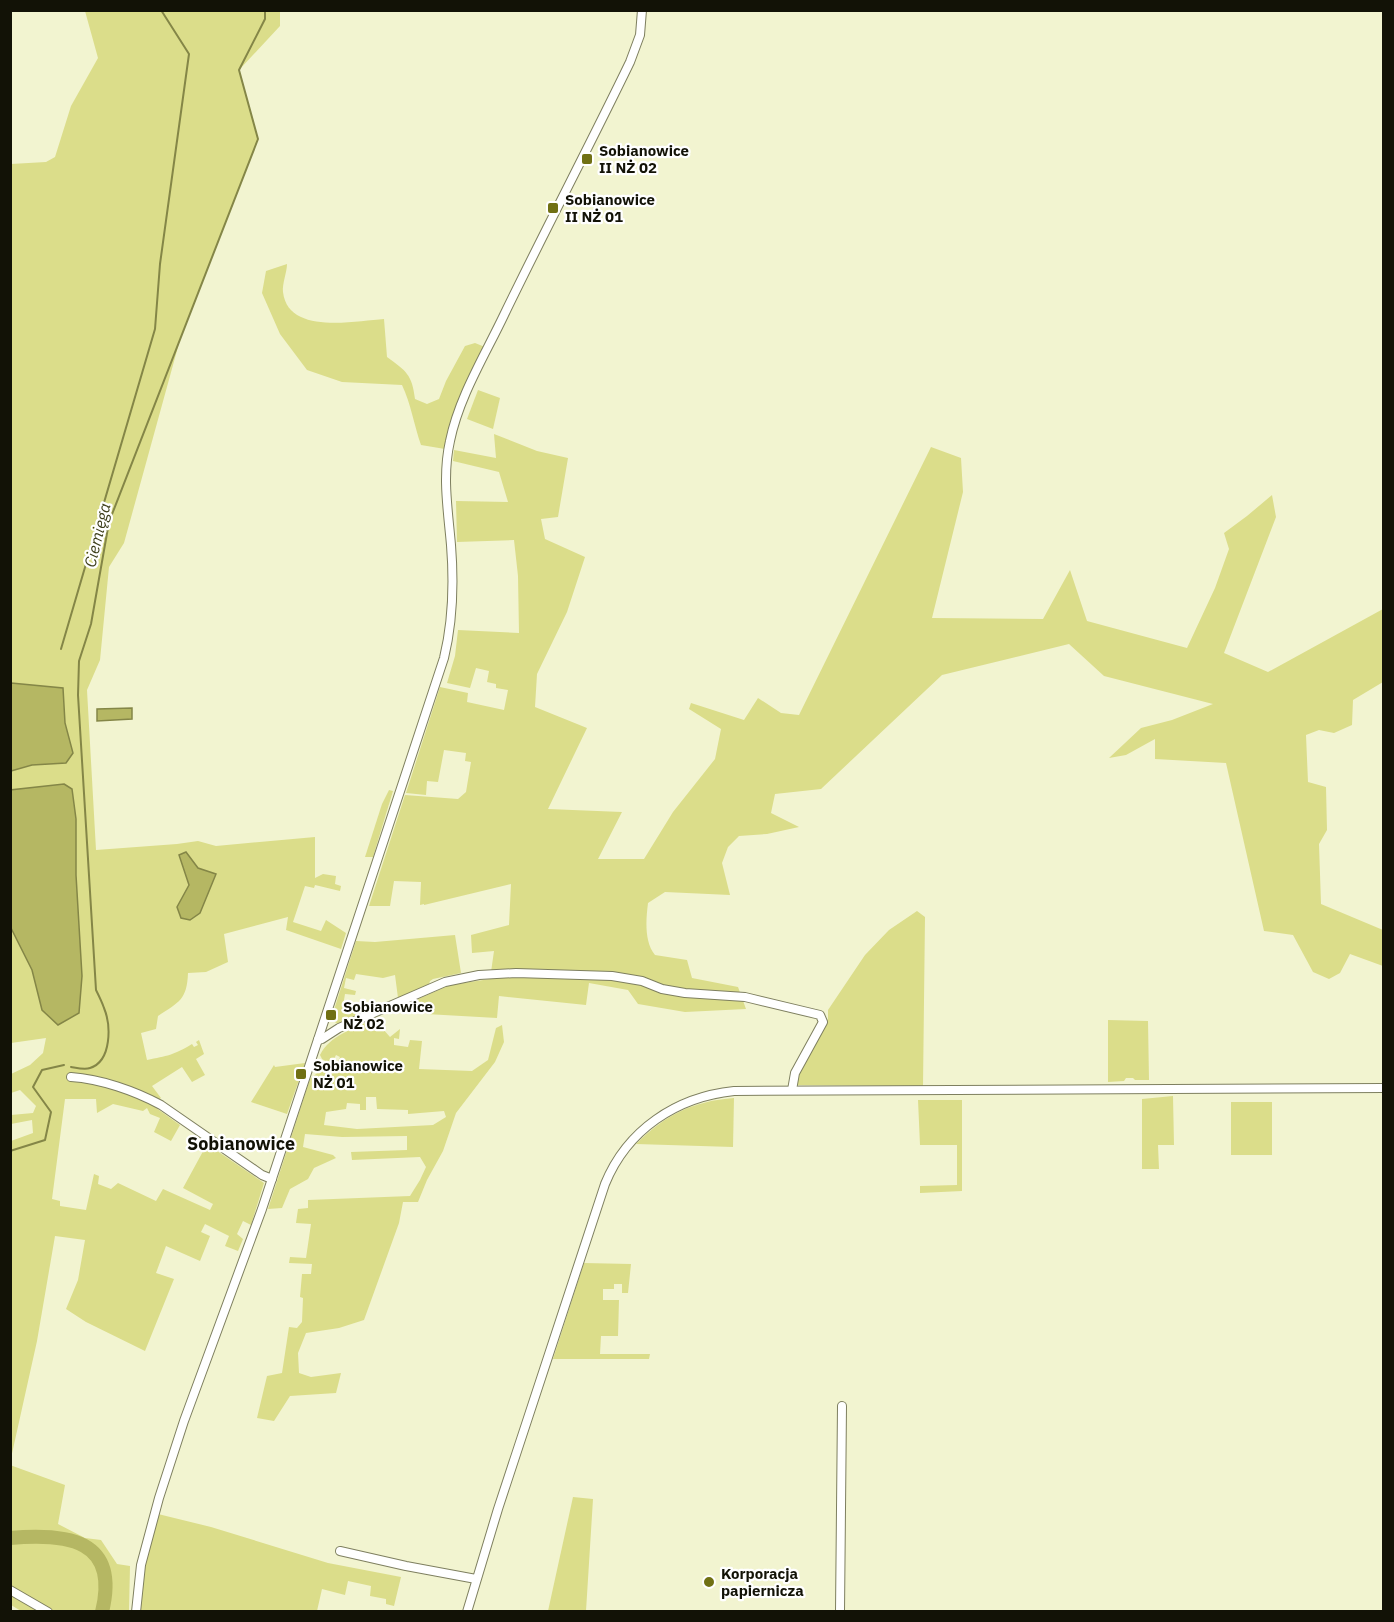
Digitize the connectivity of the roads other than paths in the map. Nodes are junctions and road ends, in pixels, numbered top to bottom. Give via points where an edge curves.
1 (642, 10) edge
2 (326, 1018) junction
3 (339, 1028) junction
4 (318, 1040) junction
5 (71, 1077) dead end
6 (1383, 1088) edge
7 (792, 1090) junction
8 (272, 1179) junction
9 (842, 1406) dead end
10 (340, 1551) dead end
11 (476, 1579) junction
12 (10, 1590) edge
13 (48, 1611) edge
14 (136, 1611) edge
15 (467, 1611) edge
16 (840, 1611) edge

1 - 2 street via 630,62 524,273 455,422 445,476 453,598 447,647
2 - 3 street
2 - 4 street
3 - 4 street
3 - 7 street via 436,986 479,975 612,976 685,993 745,997 820,1015 823,1023 799,1065
4 - 8 street
5 - 8 street via 87,1078 161,1105
6 - 7 street
7 - 11 street via 723,1092 694,1100 646,1128 616,1161 597,1207
8 - 14 street via 159,1498 142,1559
9 - 16 street
10 - 11 street
11 - 15 street
12 - 13 street

